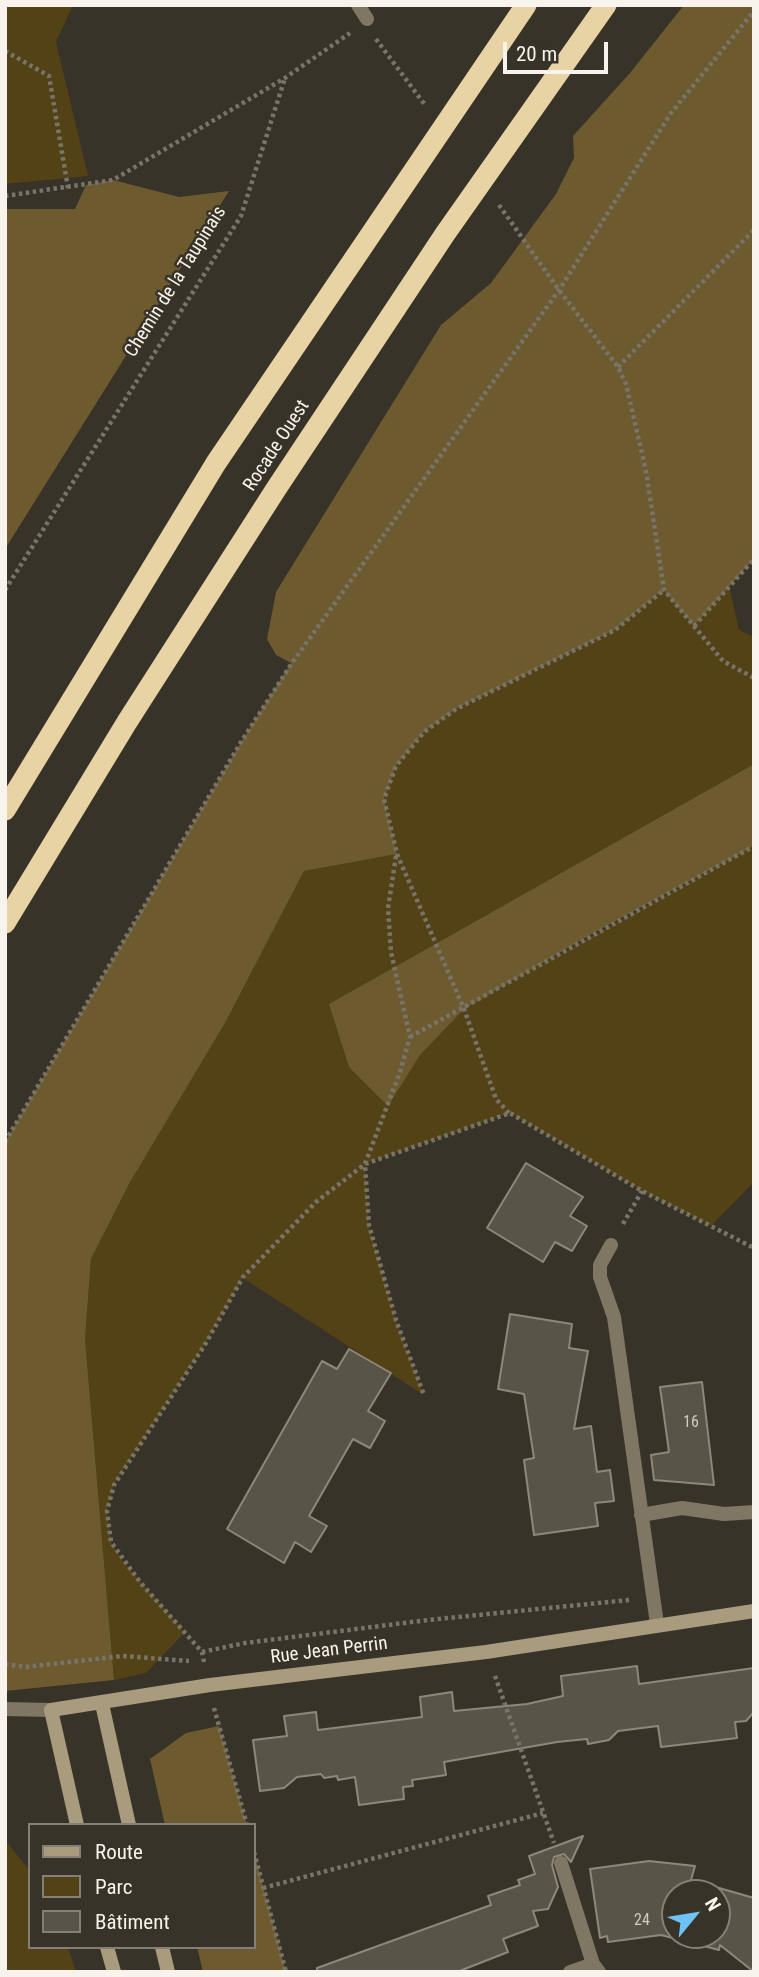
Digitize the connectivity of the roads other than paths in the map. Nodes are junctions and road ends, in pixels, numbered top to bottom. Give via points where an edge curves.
1 (358, 5) edge
2 (526, 5) edge
3 (606, 5) edge
4 (367, 19) road end
5 (5, 810) edge
6 (5, 923) edge
7 (611, 1245) road end
8 (754, 1511) edge
9 (640, 1515) junction
10 (754, 1611) edge
11 (657, 1624) junction
12 (102, 1703) junction
13 (5, 1709) edge
14 (51, 1710) junction
15 (77, 1823) edge
16 (129, 1823) edge
17 (561, 1863) road end
18 (108, 1949) edge
19 (162, 1949) edge
20 (596, 1968) edge
21 (114, 1972) edge
22 (168, 1972) edge
23 (570, 1972) edge

1 - 4 street
2 - 5 highway via 216,463
3 - 6 highway, Rocade Ouest via 445,234 276,489
7 - 9 street via 600,1265 600,1277 614,1317
8 - 9 street via 724,1514 682,1508
9 - 11 street
10 - 11 street, Rue Jean Perrin
11 - 12 street, Rue Jean Perrin via 486,1652 210,1685
12 - 14 street, Rue Jean Perrin
12 - 16 street
13 - 14 street, Rue Jean Perrin
14 - 15 street
17 - 20 street
18 - 21 street
19 - 22 street
20 - 23 street

